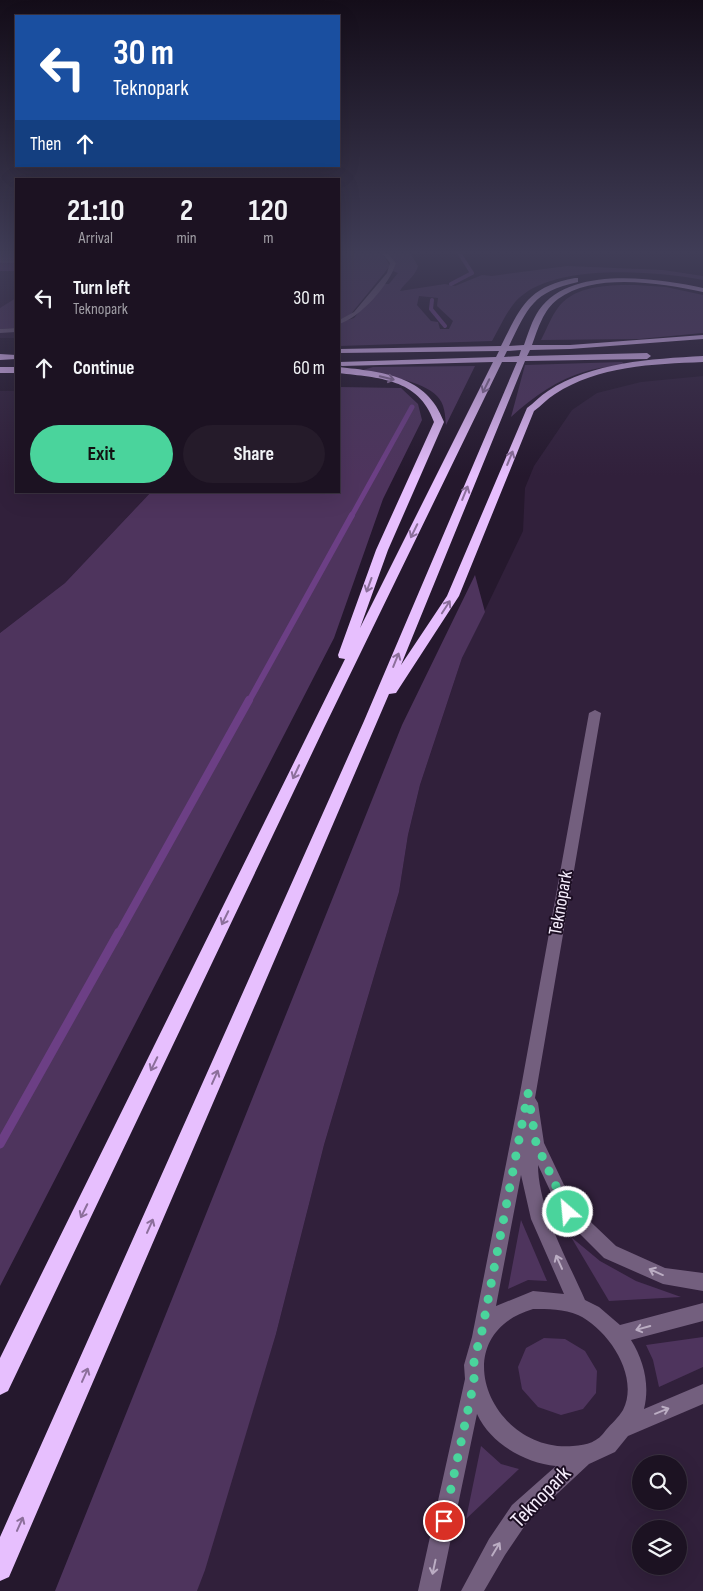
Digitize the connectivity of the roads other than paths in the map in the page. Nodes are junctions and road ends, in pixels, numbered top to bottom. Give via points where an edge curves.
1 (515, 327) edge
2 (536, 327) edge
3 (15, 330) edge
4 (0, 331) edge
5 (703, 337) edge
6 (703, 346) edge
7 (570, 347) junction
8 (340, 351) edge
9 (703, 355) edge
10 (0, 357) edge
11 (15, 357) edge
12 (703, 359) edge
13 (340, 363) edge
14 (0, 370) edge
15 (15, 370) edge
16 (340, 370) edge
17 (595, 713) dead end
18 (371, 721) junction
19 (317, 728) junction
20 (528, 1093) junction
21 (703, 1282) edge
22 (579, 1306) junction
23 (703, 1312) edge
24 (617, 1335) junction
25 (481, 1336) junction
26 (474, 1382) junction
27 (0, 1383) edge
28 (703, 1394) edge
29 (620, 1428) junction
30 (582, 1456) junction
31 (0, 1568) edge
32 (429, 1591) edge
33 (472, 1591) edge

1 -> 19 highway
18 -> 2 highway
3 - 4 street
5 - 7 highway
6 - 7 highway
7 - 8 highway
9 - 13 highway
10 - 11 highway
18 -> 12 highway via 453,596 530,410 554,391 592,374 652,362
14 - 15 highway
16 -> 19 highway via 386,378 409,386 430,400 439,422 382,550
17 - 20 street, Teknopark
31 -> 18 highway
19 -> 27 highway
21 -> 20 street, Teknopark via 663,1276 610,1252 568,1212 536,1143
22 -> 20 street, Teknopark via 540,1219 529,1173
20 - 25 street, Teknopark
22 - 24 street via 600,1318
22 - 25 street via 556,1300 533,1300 512,1306 494,1319
23 -> 24 street
24 - 29 street via 635,1374 636,1394 632,1414
25 - 26 street via 474,1358
26 - 30 street via 483,1408 500,1432 525,1449 553,1458
26 -> 32 street
29 -> 28 street
29 - 30 street via 606,1446
33 -> 30 street, Teknopark via 520,1513

